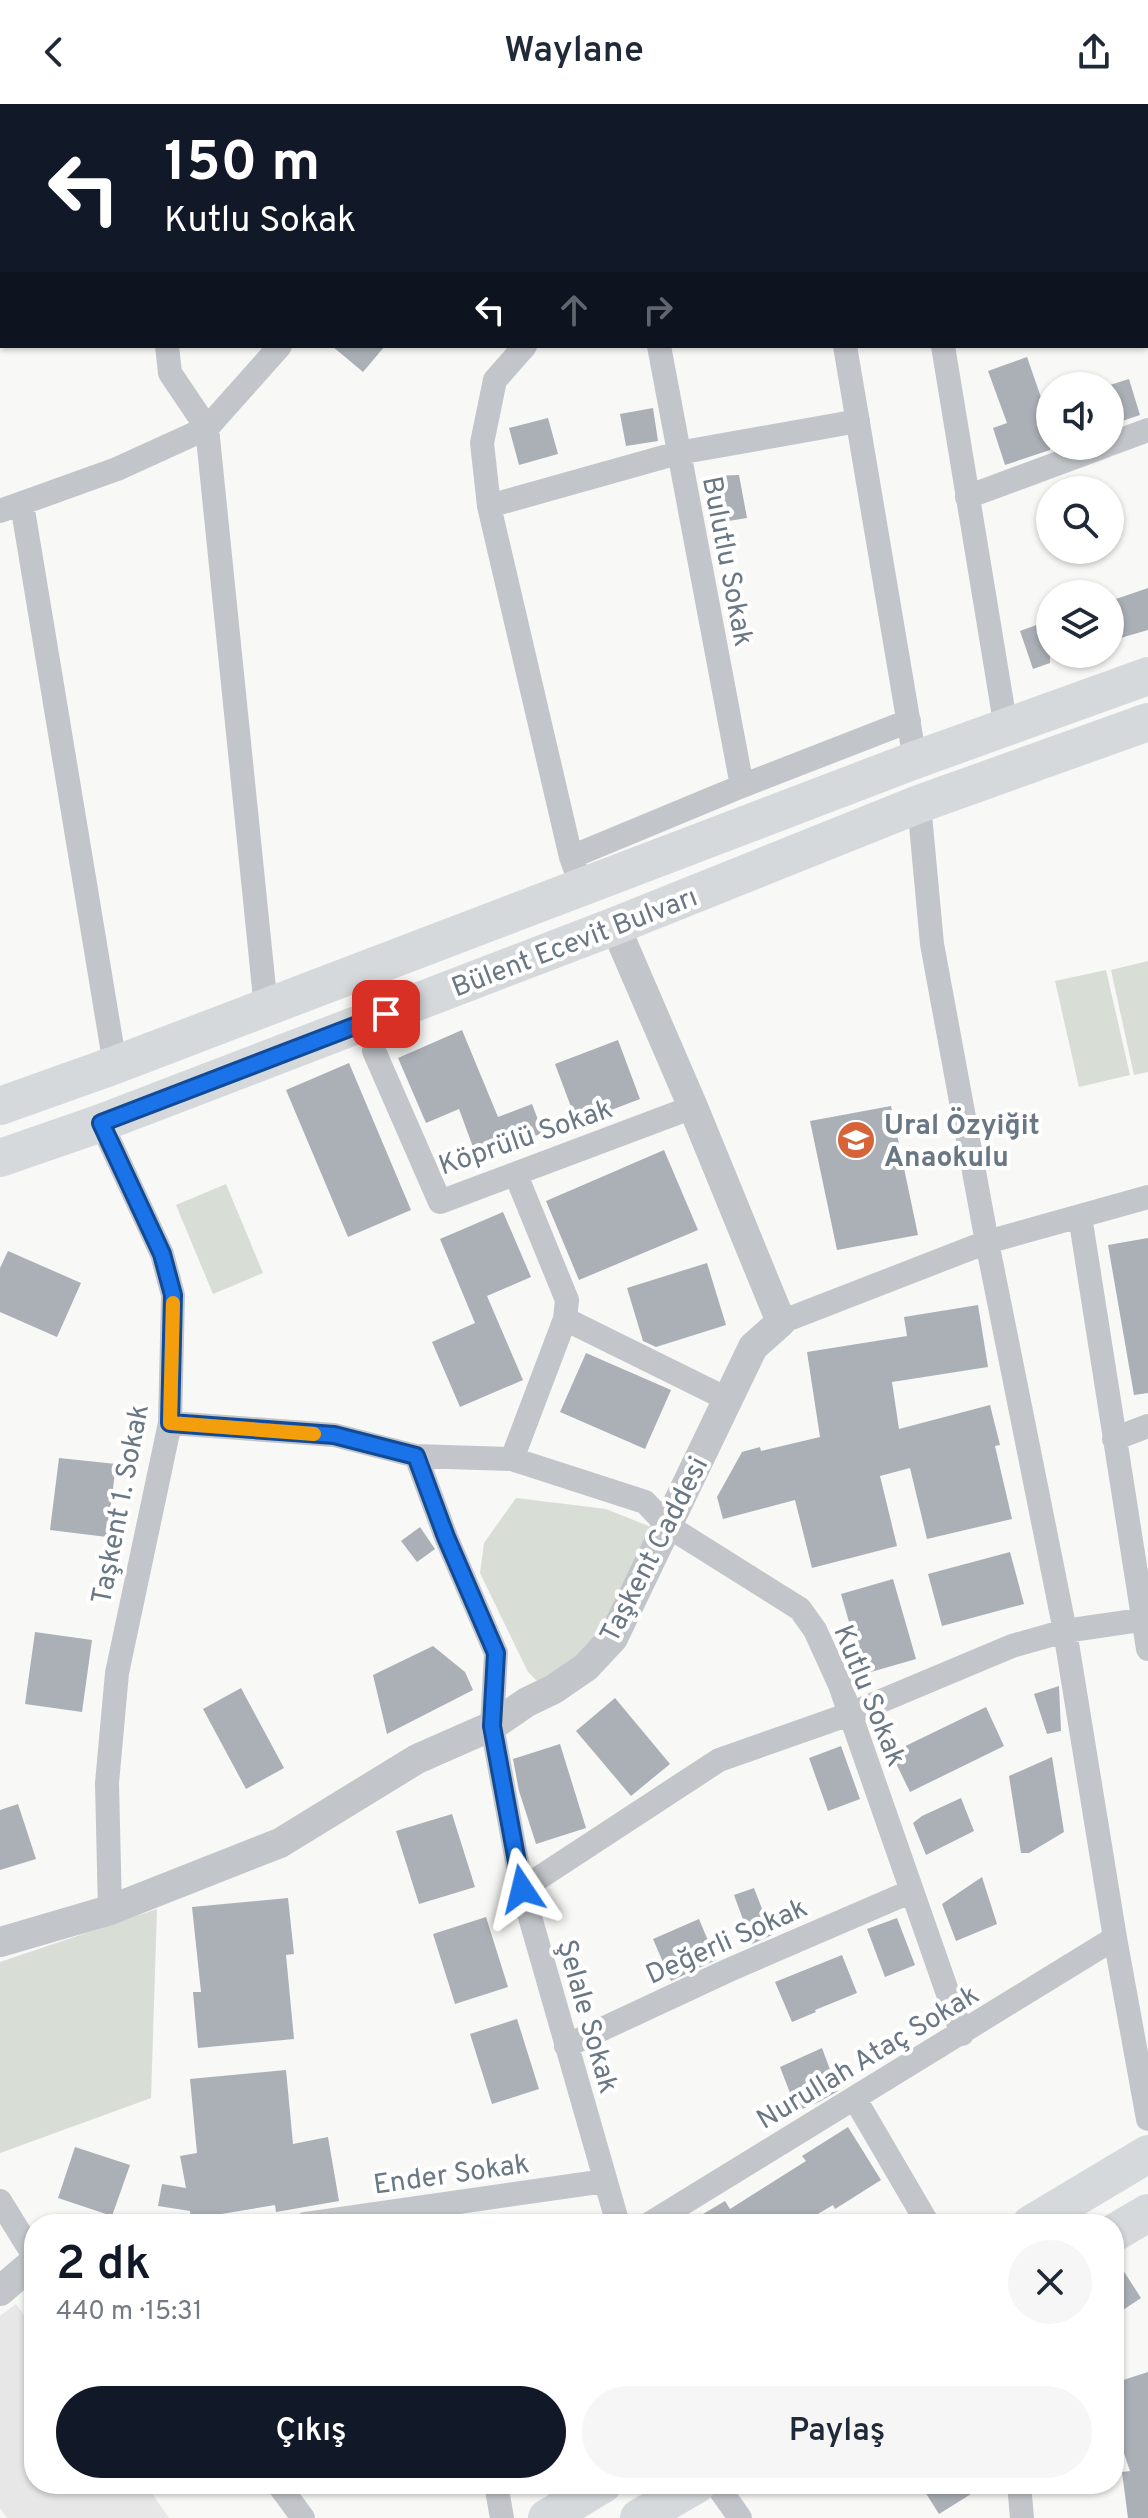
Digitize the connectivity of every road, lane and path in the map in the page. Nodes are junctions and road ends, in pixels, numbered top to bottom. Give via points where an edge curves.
1 (167, 348) edge
2 (278, 348) edge
3 (523, 348) edge
4 (659, 348) edge
5 (845, 348) edge
6 (943, 348) edge
7 (858, 421) junction
8 (207, 428) junction
9 (1148, 430) edge
10 (1124, 439) edge
11 (678, 453) junction
12 (1067, 460) edge
13 (967, 497) junction
14 (489, 506) junction
15 (11, 508) edge
16 (1148, 676) edge
17 (909, 721) junction
18 (1148, 722) edge
19 (1006, 728) junction
20 (915, 760) junction
21 (742, 786) junction
22 (919, 804) junction
23 (576, 872) junction
24 (615, 926) junction
25 (266, 1008) junction
26 (374, 1051) dead end
27 (115, 1065) junction
28 (0, 1106) edge
29 (693, 1107) junction
30 (101, 1123) junction
31 (0, 1158) edge
32 (516, 1175) junction
33 (1148, 1197) edge
34 (1080, 1216) junction
35 (987, 1242) junction
36 (565, 1319) junction
37 (781, 1322) junction
38 (727, 1399) junction
39 (170, 1423) junction
40 (1148, 1426) edge
41 (1114, 1439) junction
42 (416, 1456) junction
43 (512, 1459) junction
44 (668, 1526) junction
45 (1145, 1620) edge
46 (1065, 1631) junction
47 (1148, 1649) edge
48 (850, 1714) junction
49 (492, 1726) junction
50 (522, 1889) junction
51 (912, 1891) junction
52 (110, 1910) junction
53 (1115, 1938) junction
54 (0, 1942) edge
55 (962, 2034) junction
56 (566, 2046) junction
57 (855, 2099) junction
58 (1148, 2119) edge
59 (1148, 2154) edge
60 (605, 2181) junction
61 (0, 2201) edge
62 (1148, 2213) edge
63 (446, 2214) edge
64 (615, 2214) edge
65 (665, 2214) edge
66 (922, 2214) edge
67 (1048, 2214) edge
68 (1124, 2227) edge
69 (24, 2242) edge
70 (24, 2268) edge
71 (0, 2291) edge
72 (285, 2494) edge
73 (498, 2494) edge
74 (587, 2494) edge
75 (680, 2494) edge
76 (723, 2494) edge
77 (1020, 2494) edge
78 (303, 2518) edge
79 (502, 2518) edge
80 (547, 2518) edge
81 (639, 2518) edge
82 (740, 2518) edge
83 (1022, 2518) edge

1 - 8 street via 170,373
2 - 8 street
3 - 14 street via 495,380 482,443
4 - 11 street, Bulutlu Sokak
5 - 7 street
6 - 13 street
7 - 11 street
7 - 17 street
8 - 15 street
8 - 25 street
9 - 10 street
11 - 14 street
11 - 21 street, Bulutlu Sokak
12 - 13 street
13 - 19 street
14 - 23 street
15 - 27 street
16 - 19 main road, Bülent Ecevit Bulvarı
17 - 20 street
17 - 21 street
18 - 22 main road, Bülent Ecevit Bulvarı
19 - 20 main road, Bülent Ecevit Bulvarı
20 - 23 main road, Bülent Ecevit Bulvarı
21 - 23 street
22 - 24 main road, Bülent Ecevit Bulvarı
22 - 35 street via 932,944
23 - 25 main road, Bülent Ecevit Bulvarı
24 - 29 street
24 - 30 main road, Bülent Ecevit Bulvarı
25 - 27 main road, Bülent Ecevit Bulvarı
26 - 32 street, Köprülü Sokak via 440,1202
27 - 28 main road, Bülent Ecevit Bulvarı
29 - 32 street, Köprülü Sokak
29 - 37 street
30 - 31 main road, Bülent Ecevit Bulvarı
30 - 39 street, Taşkent 1. Sokak via 162,1254 173,1295
32 - 36 street via 567,1300
33 - 34 street
34 - 35 street
34 - 41 street
35 - 37 street
35 - 46 street
36 - 38 street
36 - 43 street
37 - 38 street, Taşkent Caddesi via 753,1347
38 - 44 street, Taşkent Caddesi
39 - 42 street, Kutlu Sokak via 334,1435
39 - 52 street, Taşkent 1. Sokak via 117,1673 107,1783
40 - 41 street
41 - 45 street
42 - 43 street, Kutlu Sokak
42 - 49 street, Şelale Sokak via 496,1653
43 - 44 street, Kutlu Sokak via 645,1502
44 - 48 street, Kutlu Sokak via 800,1609 815,1630
44 - 49 street, Taşkent Caddesi via 613,1638 586,1667
45 - 46 street
45 - 47 street
46 - 48 street via 1012,1646
46 - 53 street
48 - 50 street via 719,1760
48 - 51 street, Kutlu Sokak
49 - 50 street, Şelale Sokak
49 - 52 street, Taşkent Caddesi via 417,1759 280,1843
50 - 56 street, Şelale Sokak
51 - 55 street, Kutlu Sokak
51 - 56 street, Değerli Sokak
52 - 54 street, Taşkent Caddesi
53 - 55 street, Nurullah Ataç Sokak
53 - 58 street
55 - 57 street, Nurullah Ataç Sokak
56 - 60 street, Şelale Sokak
57 - 65 street, Nurullah Ataç Sokak
57 - 66 street
59 - 67 main road
60 - 63 street, Ender Sokak
60 - 64 street, Şelale Sokak
61 - 69 street
62 - 68 main road
70 - 71 street
72 - 78 street
73 - 79 street
74 - 80 main road
75 - 81 main road
76 - 82 street
77 - 83 street

